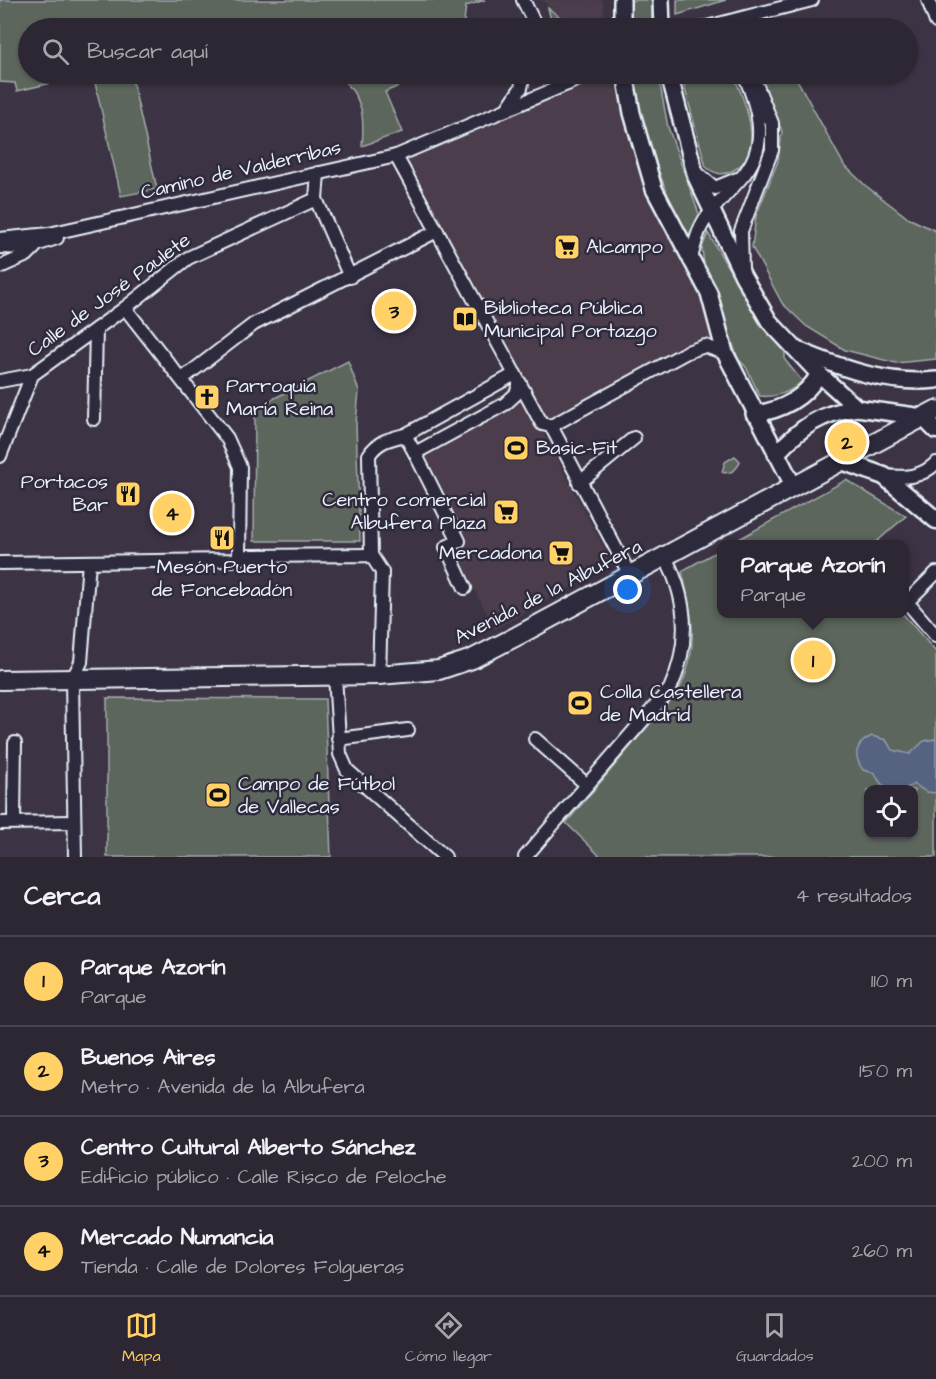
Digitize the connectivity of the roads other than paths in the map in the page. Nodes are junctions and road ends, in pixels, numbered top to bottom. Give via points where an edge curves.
1 (523, 0) edge
2 (622, 0) edge
3 (661, 0) edge
4 (812, 0) edge
5 (928, 0) edge
6 (531, 18) edge
7 (622, 18) edge
8 (662, 18) edge
9 (751, 18) edge
10 (936, 22) edge
11 (522, 84) edge
12 (567, 84) edge
13 (627, 84) edge
14 (672, 84) edge
15 (748, 84) edge
16 (756, 84) edge
17 (507, 109) junction
18 (396, 156) junction
19 (694, 170) junction
20 (318, 173) junction
21 (744, 176) junction
22 (316, 199) junction
23 (711, 212) junction
24 (94, 223) junction
25 (437, 231) junction
26 (49, 234) junction
27 (0, 238) edge
28 (37, 246) junction
29 (0, 247) edge
30 (690, 261) junction
31 (0, 267) edge
32 (743, 276) junction
33 (350, 277) junction
34 (125, 308) junction
35 (96, 329) junction
36 (795, 349) junction
37 (725, 353) junction
38 (819, 374) junction
39 (32, 375) junction
40 (518, 378) junction
41 (182, 379) junction
42 (936, 380) edge
43 (0, 381) edge
44 (505, 404) junction
45 (857, 408) junction
46 (534, 410) junction
47 (929, 413) edge
48 (754, 414) junction
49 (94, 419) dead end
50 (551, 426) junction
51 (936, 430) edge
52 (405, 435) junction
53 (634, 438) dead end
54 (415, 453) junction
55 (776, 454) junction
56 (0, 456) edge
57 (842, 461) junction
58 (936, 463) edge
59 (884, 476) junction
60 (579, 483) junction
61 (794, 487) junction
62 (936, 520) edge
63 (371, 555) junction
64 (665, 557) junction
65 (239, 558) junction
66 (89, 562) junction
67 (0, 563) edge
68 (936, 573) edge
69 (630, 575) junction
70 (465, 588) dead end
71 (909, 600) edge
72 (909, 604) edge
73 (936, 636) edge
74 (379, 675) junction
75 (335, 676) junction
76 (0, 680) edge
77 (72, 680) junction
78 (408, 730) dead end
79 (338, 738) junction
80 (535, 739) dead end
81 (15, 743) dead end
82 (587, 785) junction
83 (0, 822) edge
84 (14, 822) junction
85 (74, 822) junction
86 (75, 857) edge
87 (445, 857) edge
88 (525, 857) edge

1 - 6 street
2 - 7 street
3 - 8 street
4 - 9 street
5 - 10 street
11 - 17 street
12 - 17 street
13 - 30 street via 654,189
14 - 19 street
15 - 21 street via 761,131 757,154
16 - 32 street via 772,123 772,150 741,231
17 - 18 street
18 - 20 street, Camino de Valderribas
18 - 25 street
19 - 21 street via 715,188
19 - 23 street
20 - 22 street
20 - 24 street, Camino de Valderribas
21 - 23 street
22 - 33 street
22 - 34 street, Calle de José Paulete via 188,258
23 - 30 street via 701,227
23 - 32 street
24 - 26 street, Camino de Valderribas
24 - 28 street, Camino de Valderribas
25 - 33 street
25 - 40 street
26 - 27 street, Camino de Valderribas
26 - 28 street
28 - 29 street, Camino de Valderribas
28 - 31 street
30 - 37 street via 709,293
32 - 36 street via 769,321
33 - 41 street via 254,324
34 - 35 street, Calle de José Paulete
34 - 41 street
35 - 39 street, Calle de José Paulete
35 - 49 street
36 - 38 street
36 - 42 street via 882,379
37 - 48 street
37 - 50 street via 705,346 687,352
38 - 45 street
38 - 48 street via 811,388 796,400 771,412
39 - 43 street
39 - 56 street
40 - 44 street via 516,394
40 - 46 street
40 - 52 street
41 - 65 street via 227,438 240,467
44 - 46 street via 524,402
44 - 54 street
45 - 47 street
45 - 55 street via 832,411 805,426
46 - 50 street via 542,424
47 - 51 main road
47 - 57 main road, Avenida de la Albufera
48 - 55 street
50 - 60 street
52 - 54 street
52 - 63 street via 384,440 369,456
53 - 60 street
54 - 70 street via 459,541 446,547
55 - 61 street
57 - 59 main road
57 - 61 main road, Avenida de la Albufera
58 - 59 street via 906,479
59 - 62 main road
60 - 69 street
61 - 64 main road, Avenida de la Albufera
63 - 65 street
63 - 74 street via 382,572
64 - 69 main road, Avenida de la Albufera
64 - 82 street via 681,600 685,633 681,665 670,689
65 - 66 street
66 - 67 street
66 - 77 street via 81,662
68 - 71 street
69 - 74 main road, Avenida de la Albufera via 472,659 439,670
72 - 73 street
74 - 75 main road, Avenida de la Albufera
75 - 77 main road, Avenida de la Albufera
75 - 79 street
76 - 77 main road, Avenida de la Albufera
77 - 85 street
78 - 79 street
79 - 87 street via 340,754 356,780
80 - 82 street
81 - 84 street
82 - 88 street
83 - 84 street
84 - 85 street
85 - 86 street

